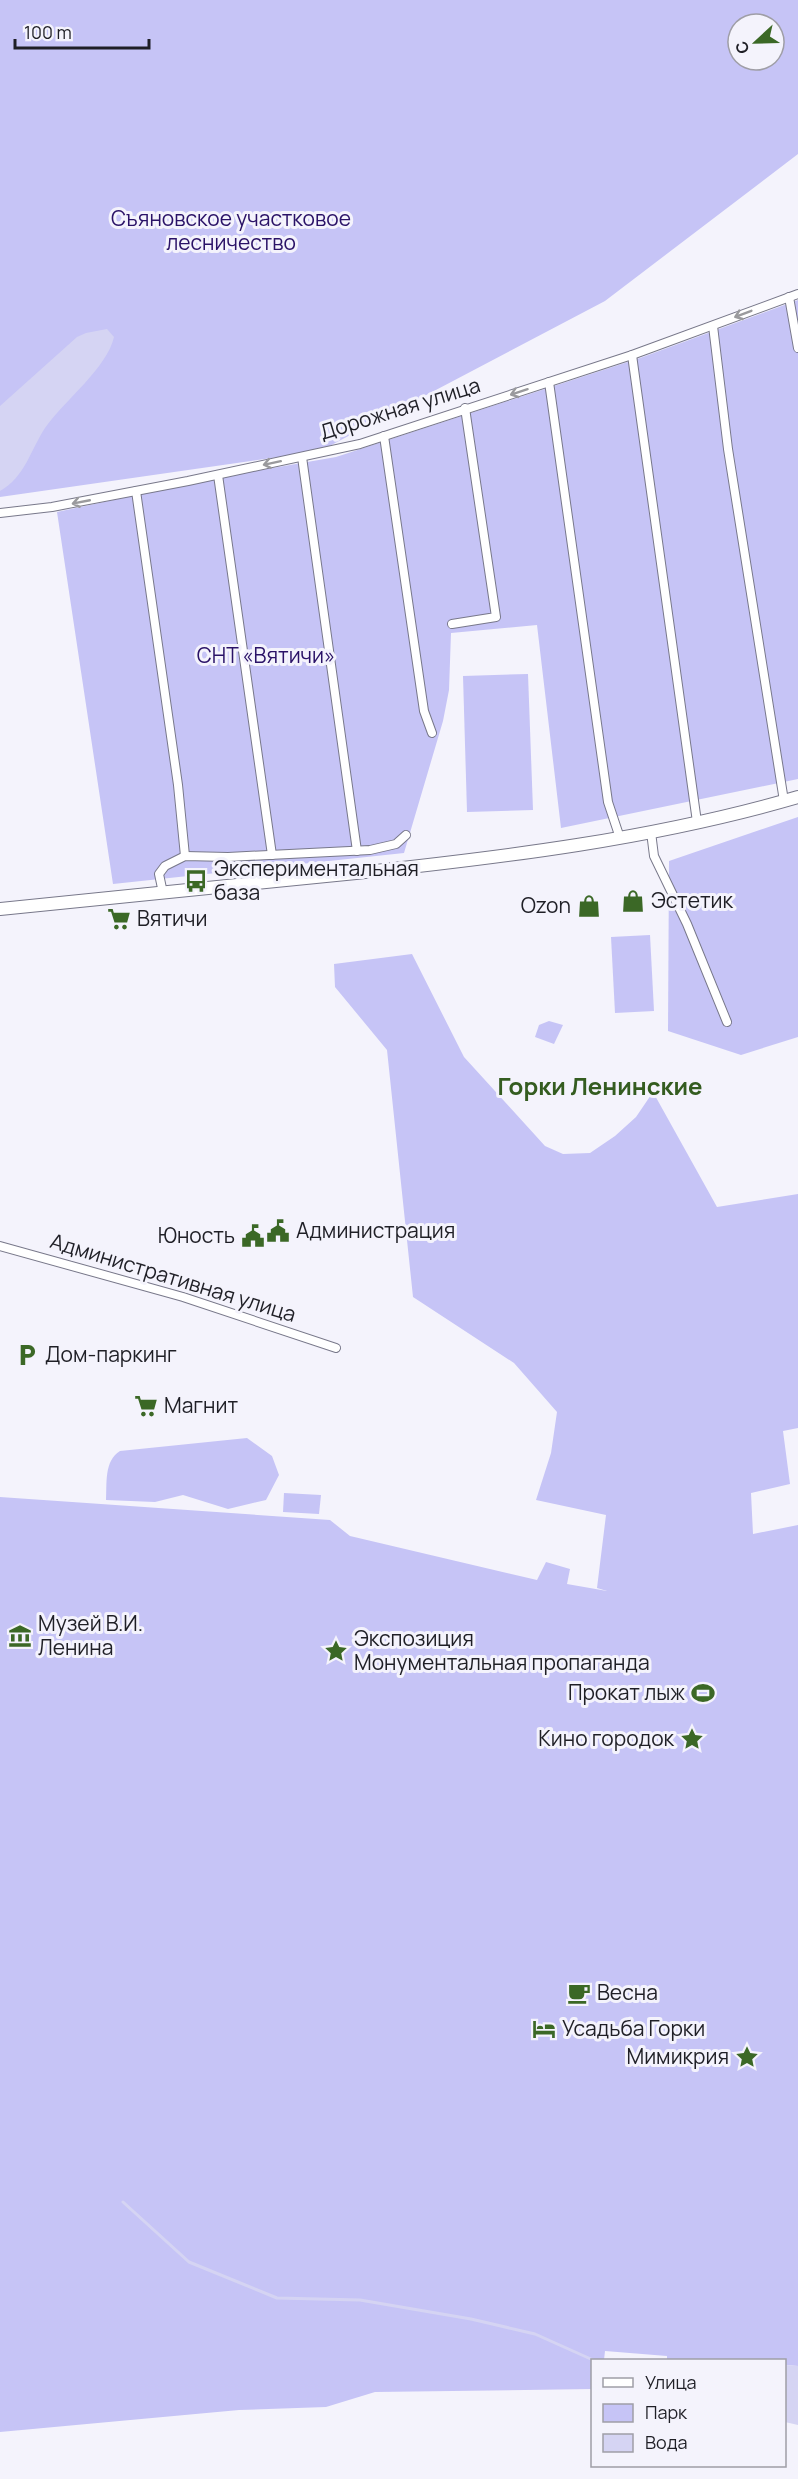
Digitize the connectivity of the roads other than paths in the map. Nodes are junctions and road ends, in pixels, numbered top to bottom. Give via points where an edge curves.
1 (798, 294) edge
2 (789, 297) junction
3 (713, 326) junction
4 (798, 348) edge
5 (632, 355) junction
6 (549, 382) junction
7 (465, 408) junction
8 (384, 436) junction
9 (302, 456) junction
10 (218, 475) junction
11 (136, 491) junction
12 (0, 513) edge
13 (452, 624) dead end
14 (432, 733) dead end
15 (798, 797) edge
16 (784, 801) junction
17 (697, 822) junction
18 (651, 832) junction
19 (406, 836) dead end
20 (620, 838) junction
21 (357, 851) junction
22 (272, 855) junction
23 (184, 856) junction
24 (163, 893) junction
25 (0, 909) edge
26 (727, 1022) dead end
27 (0, 1246) edge
28 (336, 1348) dead end

1 - 2 street, Дорожная улица
2 -> 3 street, Дорожная улица
2 - 4 street
3 - 5 street, Дорожная улица
3 - 16 street via 728,449
5 - 6 street, Дорожная улица
5 - 17 street
6 -> 7 street, Дорожная улица
6 - 20 street via 608,802
7 - 8 street, Дорожная улица
7 - 13 street via 496,616
8 - 9 street, Дорожная улица
8 - 14 street via 424,711
9 -> 10 street, Дорожная улица
9 - 21 street
10 - 11 street, Дорожная улица
10 - 22 street
11 -> 12 street, Дорожная улица
11 - 23 street via 178,785
15 - 16 main road
16 - 17 main road
17 - 18 main road
18 - 20 main road
18 - 26 street via 654,856
19 - 21 street via 396,844
20 - 24 main road via 450,863
21 - 22 street
22 - 23 street
23 - 24 street via 159,874
24 - 25 main road
27 - 28 street, Административная улица via 183,1297

